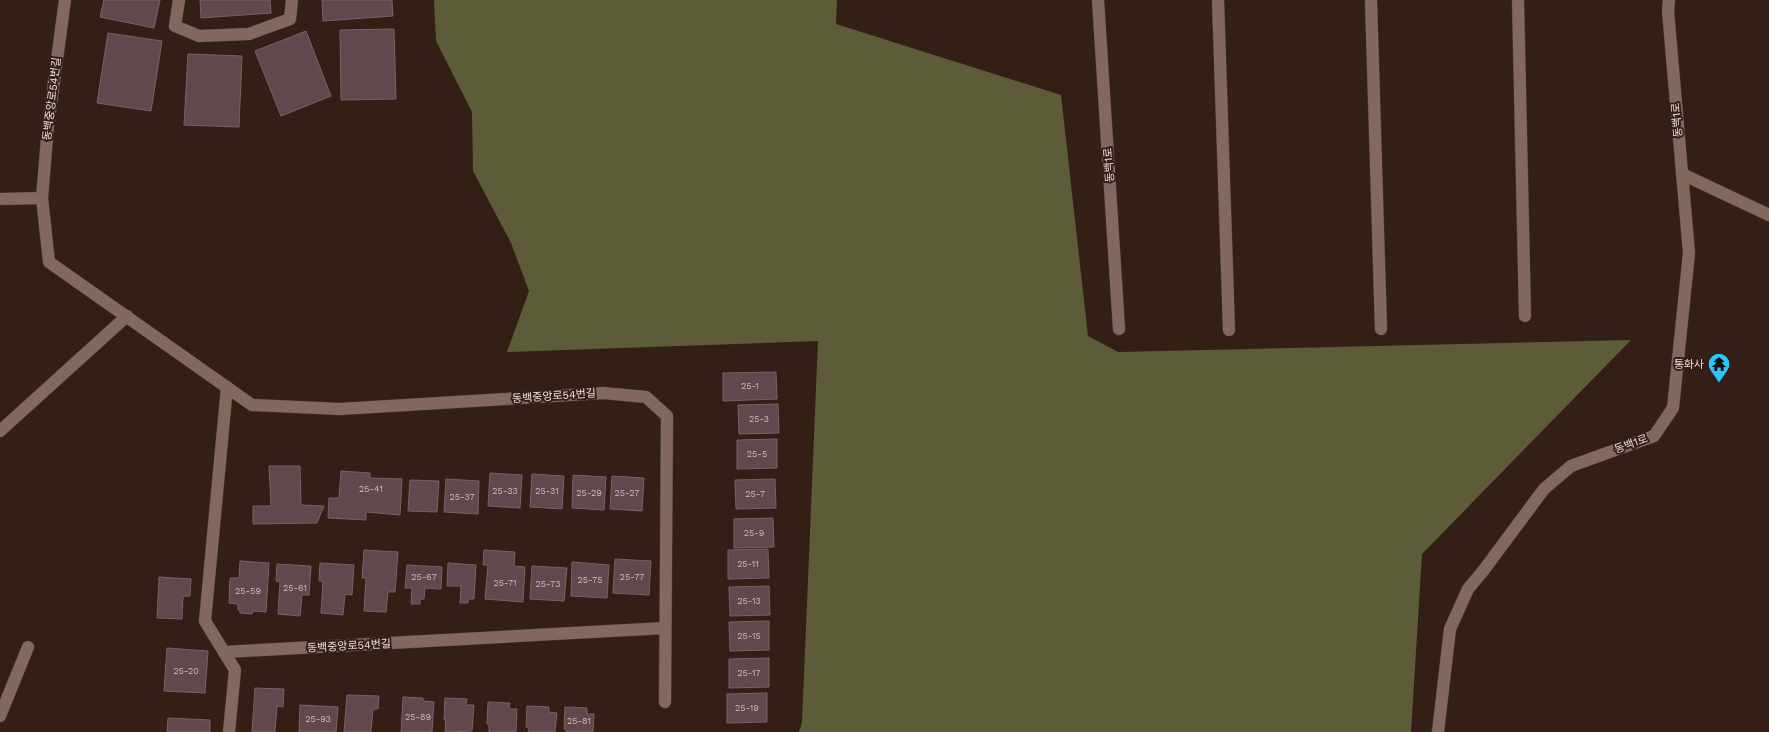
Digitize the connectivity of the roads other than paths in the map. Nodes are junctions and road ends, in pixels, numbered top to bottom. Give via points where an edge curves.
1 (65, 0) edge
2 (179, 0) edge
3 (292, 0) edge
4 (1098, 0) edge
5 (1218, 0) edge
6 (1371, 0) edge
7 (1518, 0) edge
8 (1669, 0) edge
9 (1682, 174) junction
10 (42, 198) junction
11 (0, 199) edge
12 (1769, 215) edge
13 (127, 316) junction
14 (1525, 316) dead end
15 (1119, 329) dead end
16 (1381, 329) dead end
17 (1229, 330) dead end
18 (227, 387) junction
19 (0, 431) edge
20 (665, 628) junction
21 (28, 646) dead end
22 (224, 652) junction
23 (665, 702) dead end
24 (0, 716) edge
25 (229, 732) edge
26 (1438, 732) edge

1 - 10 street, 동백중앙로54번길 via 48,126
2 - 3 street via 175,26 199,36 249,34 290,20
4 - 15 street, 동백1로
5 - 17 street
6 - 16 street
7 - 14 street
8 - 9 street, 동백1로
9 - 12 street
9 - 26 street, 동백1로 via 1689,253 1673,408 1654,436 1571,466 1544,489 1468,589 1450,629
10 - 11 street
10 - 13 street, 동백중앙로54번길 via 50,262
13 - 18 street, 동백중앙로54번길
13 - 19 street
18 - 20 street, 동백중앙로54번길 via 252,405 340,409 603,393 646,397 667,416
18 - 22 street via 206,621
20 - 22 street, 동백중앙로54번길
20 - 23 street, 동백중앙로54번길
21 - 24 street
22 - 25 street via 235,670

